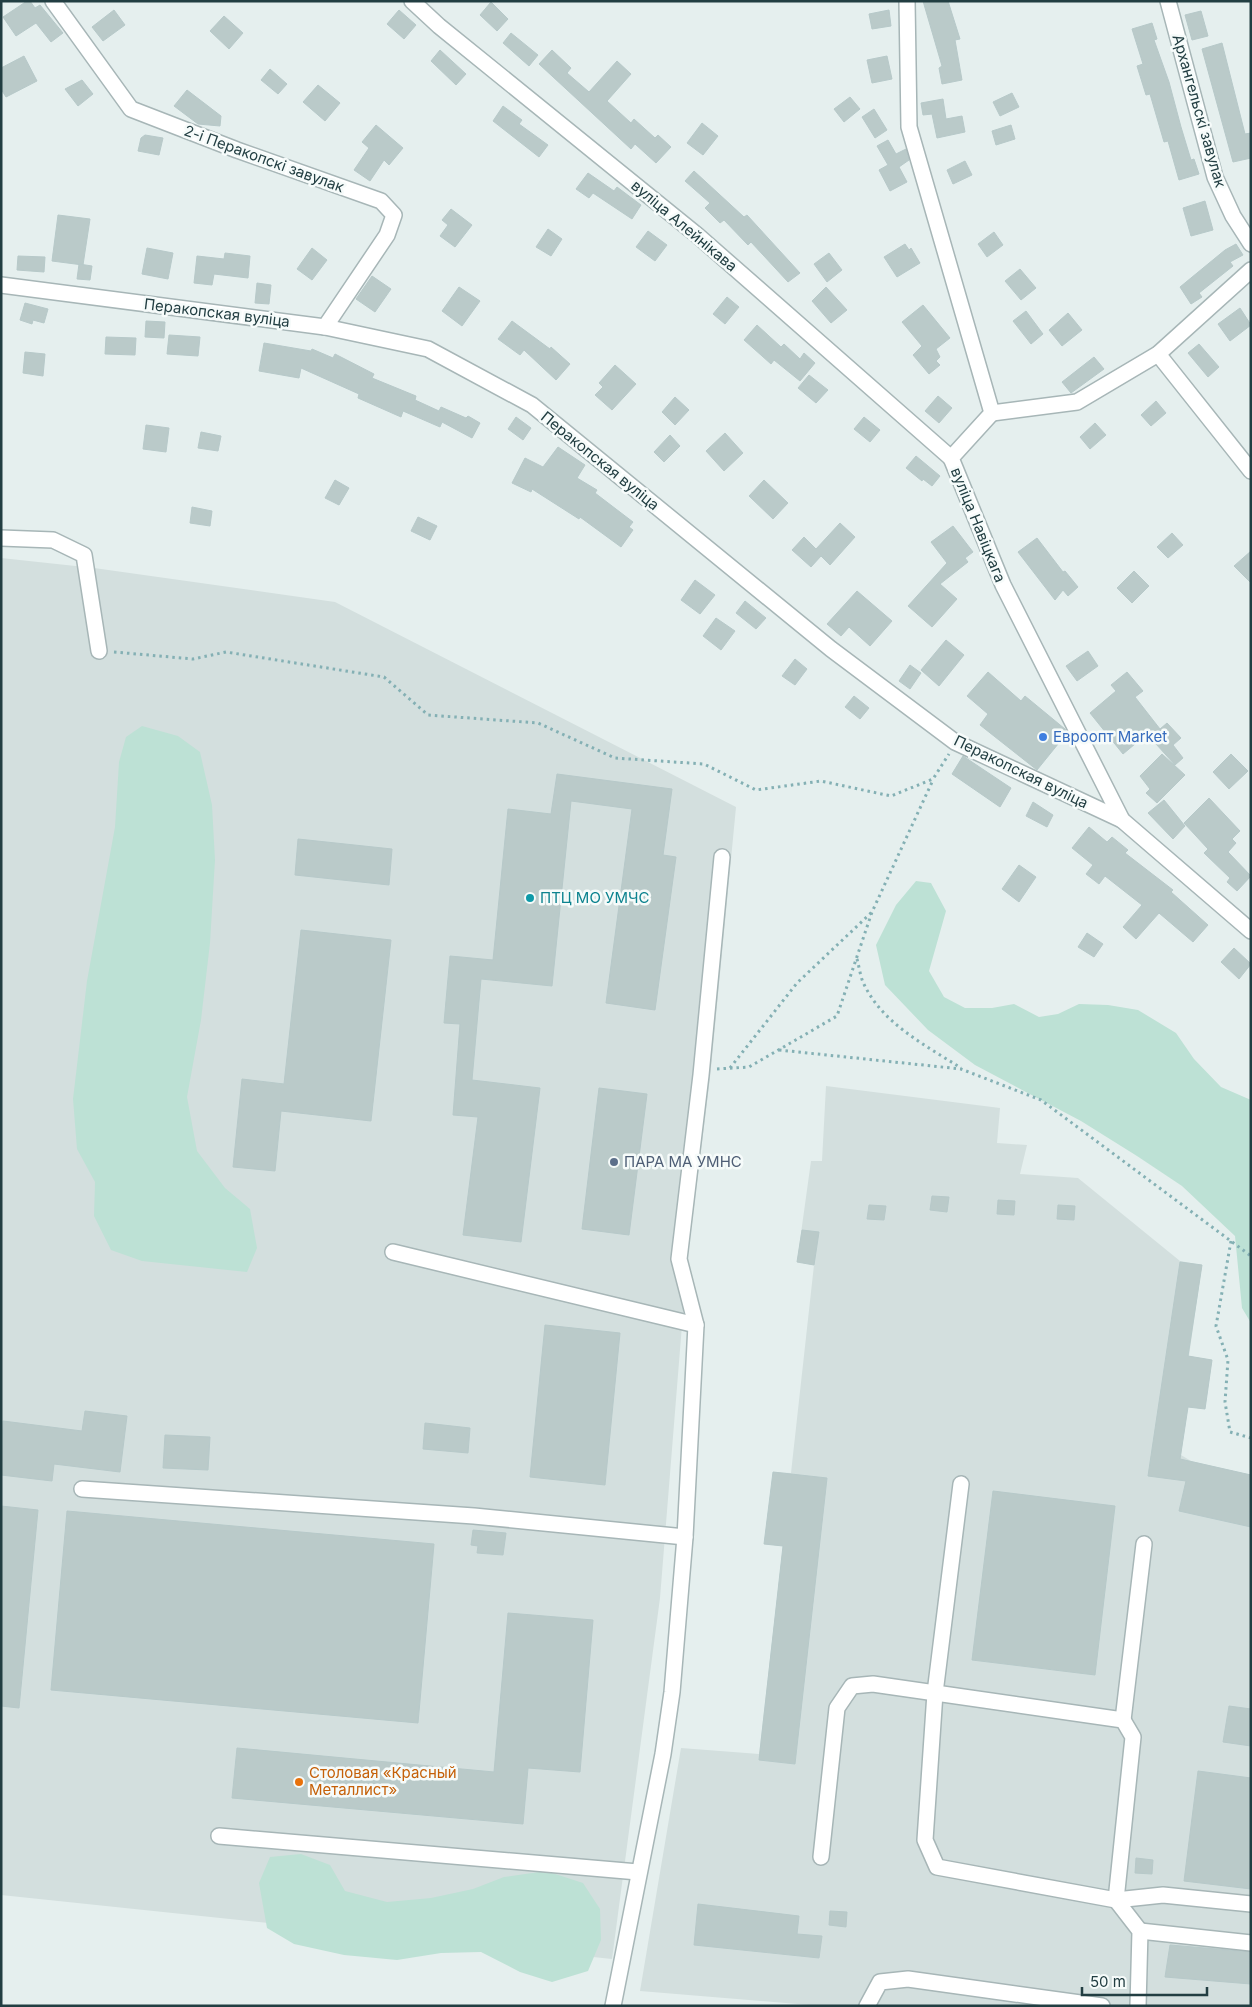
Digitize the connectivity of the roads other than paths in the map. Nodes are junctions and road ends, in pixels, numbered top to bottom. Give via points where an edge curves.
1 (53, 1) edge
2 (412, 1) edge
3 (907, 1) edge
4 (1168, 1) edge
5 (1251, 244) edge
6 (1251, 270) edge
7 (1, 285) edge
8 (325, 327) junction
9 (1158, 354) junction
10 (992, 413) junction
11 (951, 458) junction
12 (1251, 472) edge
13 (1, 538) edge
14 (99, 651) road end
15 (1122, 820) junction
16 (722, 857) dead end
17 (1251, 931) edge
18 (393, 1252) dead end
19 (696, 1325) junction
20 (961, 1484) dead end
21 (82, 1489) dead end
22 (685, 1537) junction
23 (1144, 1544) dead end
24 (935, 1693) junction
25 (1123, 1720) junction
26 (219, 1836) dead end
27 (821, 1857) dead end
28 (638, 1872) junction
29 (1116, 1900) junction
30 (1251, 1904) edge
31 (1140, 1931) junction
32 (1251, 1943) edge
33 (613, 2006) edge
34 (867, 2006) edge
35 (1102, 2006) edge
36 (1138, 2006) edge

1 - 8 street, 2-і Перакопскі завулак via 131,109 381,201 394,215 387,235
2 - 11 street, вуліца Алейнікава via 697,235
3 - 10 street via 909,127
4 - 5 street, Архангельскі завулак via 1215,177 1233,216
6 - 9 street
7 - 8 street, Перакопская вуліца
8 - 15 street, Перакопская вуліца via 428,349 532,406 831,649 956,742
9 - 10 street via 1077,402
9 - 12 street
10 - 11 street, вуліца Навіцкага
11 - 15 street, вуліца Навіцкага via 1003,585
13 - 14 street via 53,540 84,555
15 - 17 street, вуліца Навіцкага
16 - 19 street via 679,1258
18 - 19 street
19 - 22 street
20 - 24 street
21 - 22 street via 474,1516
22 - 28 street via 672,1692
23 - 25 street
24 - 25 street
24 - 27 street via 872,1684 852,1686 837,1708
24 - 29 street via 925,1840 937,1867
25 - 29 street via 1133,1736
26 - 28 street
28 - 33 street
29 - 30 street via 1163,1895
29 - 31 street
31 - 32 street
31 - 36 street
34 - 35 street via 880,1982 908,1978

